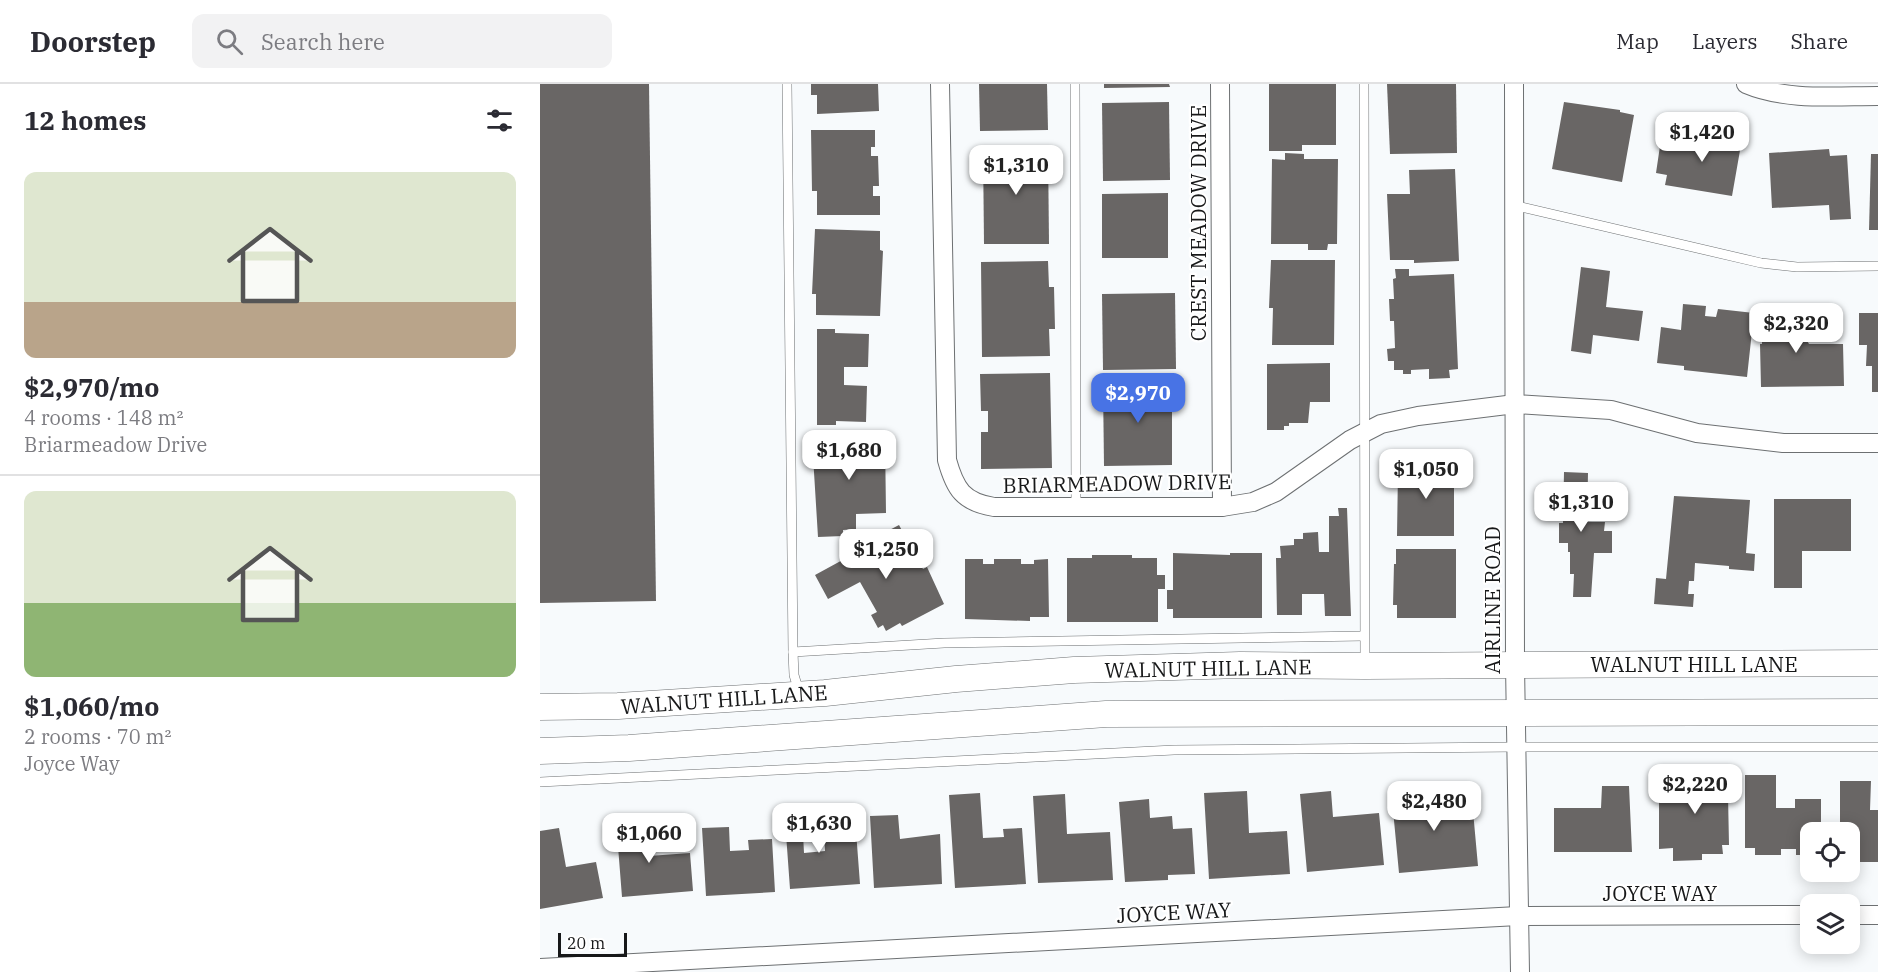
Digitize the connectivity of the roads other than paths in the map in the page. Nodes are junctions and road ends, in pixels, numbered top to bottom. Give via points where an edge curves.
1 (787, 84) edge
2 (940, 84) edge
3 (1075, 84) edge
4 (1220, 84) edge
5 (1364, 84) edge
6 (1514, 84) edge
7 (1746, 84) edge
8 (1878, 96) edge
9 (1513, 205) junction
10 (1878, 266) edge
11 (1515, 404) junction
12 (1365, 433) junction
13 (1878, 444) edge
14 (1076, 507) junction
15 (1222, 507) junction
16 (1364, 636) junction
17 (793, 652) junction
18 (1878, 663) edge
19 (1515, 664) junction
20 (1365, 666) junction
21 (800, 695) junction
22 (540, 707) edge
23 (1878, 712) edge
24 (1515, 714) junction
25 (1516, 747) junction
26 (1878, 747) edge
27 (540, 751) edge
28 (540, 782) edge
29 (1800, 915) edge
30 (1860, 915) edge
31 (1878, 915) edge
32 (1518, 916) junction
33 (540, 968) edge
34 (1520, 972) edge

1 - 17 lane
2 - 14 street, BRIARMEADOW DRIVE via 947,460 952,478 957,489 981,505
3 - 14 lane
4 - 15 street, CREST MEADOW DRIVE
5 - 12 lane
6 - 9 street, AIRLINE ROAD
7 - 8 street via 1801,95
9 - 10 lane via 1761,263 1797,267
9 - 11 street, AIRLINE ROAD
11 - 12 street, BRIARMEADOW DRIVE via 1418,416 1381,424
11 - 13 street, BRIARMEADOW DRIVE via 1611,410 1697,433 1783,443
11 - 19 street, AIRLINE ROAD
12 - 15 street, BRIARMEADOW DRIVE via 1276,492 1253,502
12 - 16 lane
14 - 15 street, BRIARMEADOW DRIVE
16 - 17 lane via 944,643
16 - 20 lane
17 - 21 lane
18 - 19 main road, WALNUT HILL LANE
19 - 20 main road, WALNUT HILL LANE
19 - 24 street, AIRLINE ROAD
20 - 21 main road, WALNUT HILL LANE via 1240,664 1074,670
21 - 22 main road, WALNUT HILL LANE
23 - 24 main road, WALNUT HILL LANE
24 - 25 street, AIRLINE ROAD
24 - 27 main road, WALNUT HILL LANE via 1106,714
25 - 26 lane
25 - 28 lane via 1174,750
25 - 32 street, AIRLINE ROAD
29 - 32 street, JOYCE WAY
30 - 31 street
32 - 33 street, JOYCE WAY
32 - 34 street, AIRLINE ROAD

